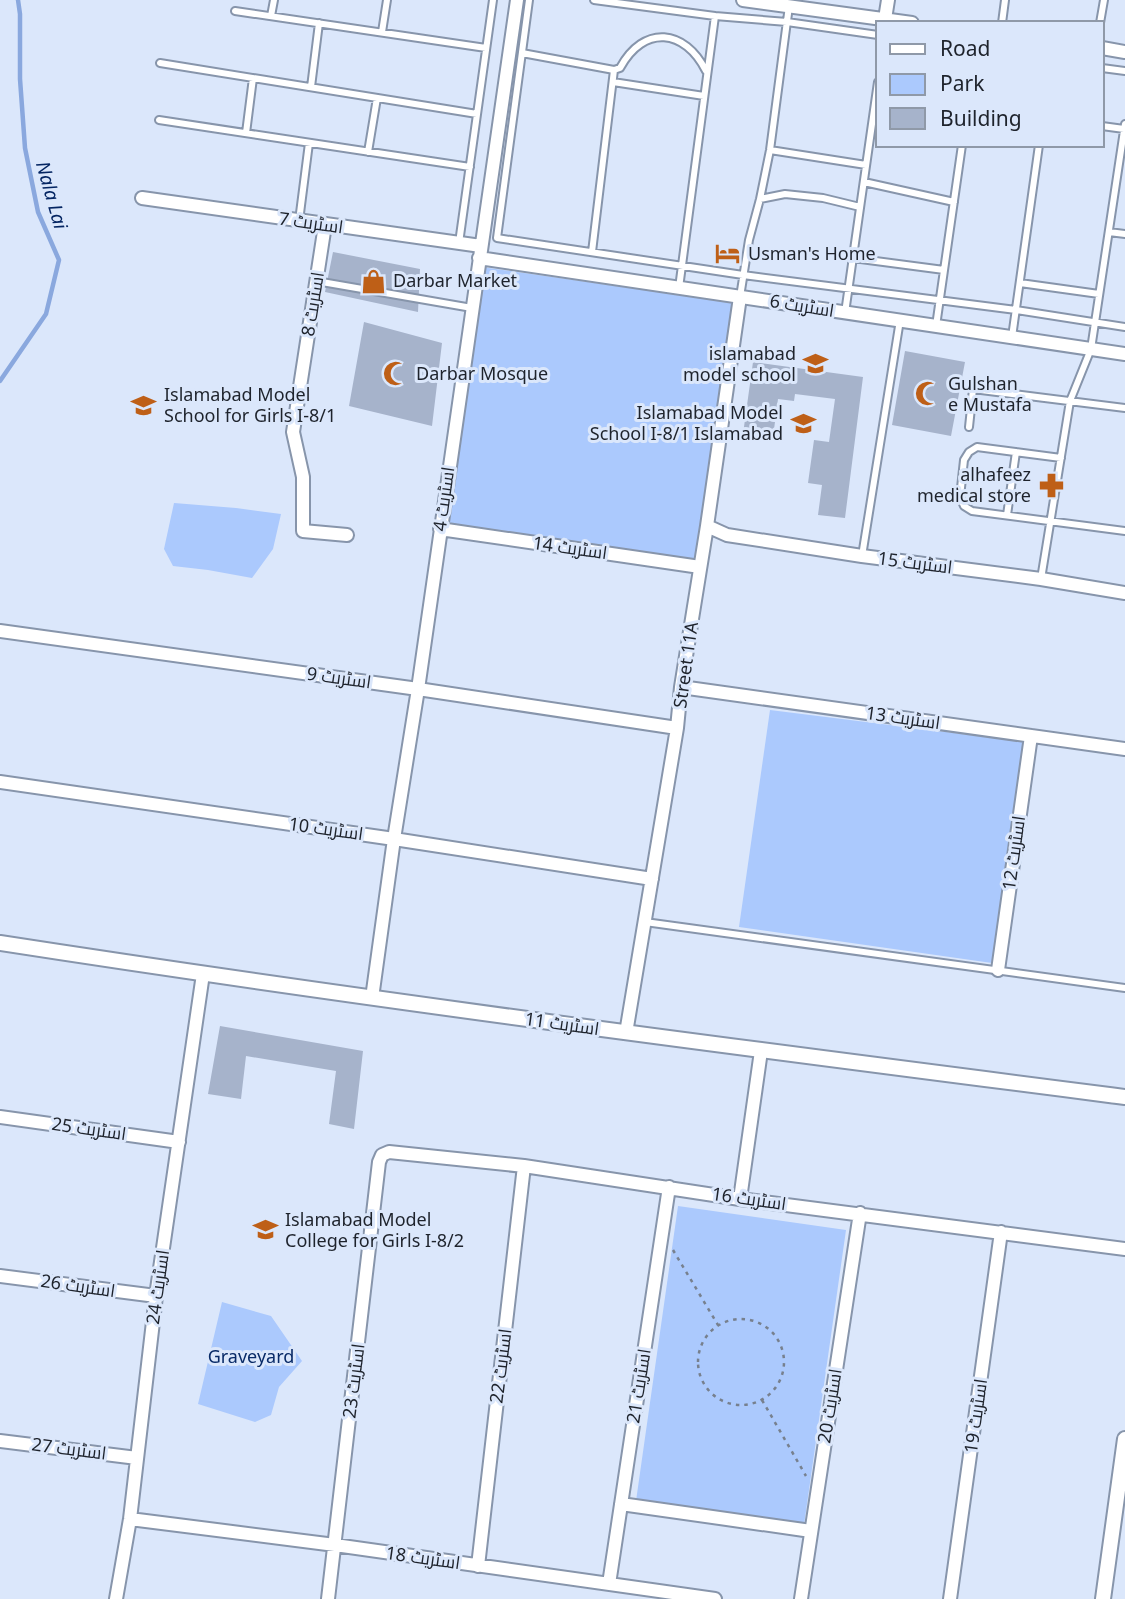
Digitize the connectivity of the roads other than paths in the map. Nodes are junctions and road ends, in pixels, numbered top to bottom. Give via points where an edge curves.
1 (274, 0) edge
2 (387, 0) edge
3 (493, 0) edge
4 (517, 0) edge
5 (529, 0) edge
6 (594, 0) edge
7 (743, 0) edge
8 (888, 0) edge
9 (1005, 0) edge
10 (1104, 0) edge
11 (789, 6) junction
12 (235, 11) dead end
13 (271, 16) junction
14 (715, 16) junction
15 (885, 21) edge
16 (1002, 21) edge
17 (1100, 21) edge
18 (787, 22) junction
19 (319, 23) junction
20 (382, 32) junction
21 (876, 35) edge
22 (486, 48) junction
23 (1104, 48) edge
24 (1125, 52) edge
25 (522, 53) junction
26 (159, 63) dead end
27 (1104, 68) edge
28 (614, 70) junction
29 (1125, 71) edge
30 (707, 73) junction
31 (253, 78) junction
32 (613, 82) junction
33 (311, 87) junction
34 (704, 96) junction
35 (377, 97) junction
36 (876, 111) edge
37 (477, 114) junction
38 (159, 120) dead end
39 (1104, 126) edge
40 (1125, 126) edge
41 (246, 134) junction
42 (309, 143) junction
43 (962, 147) edge
44 (1039, 147) edge
45 (770, 150) junction
46 (368, 152) junction
47 (866, 165) junction
48 (470, 167) junction
49 (1121, 174) edge
50 (864, 182) junction
51 (142, 198) dead end
52 (760, 199) junction
53 (954, 202) junction
54 (860, 207) junction
55 (299, 221) junction
56 (325, 225) junction
57 (1109, 232) junction
58 (1125, 234) edge
59 (459, 243) junction
60 (480, 252) junction
61 (592, 252) junction
62 (853, 258) junction
63 (682, 266) junction
64 (944, 270) junction
65 (743, 275) junction
66 (316, 281) junction
67 (1020, 283) junction
68 (679, 288) junction
69 (849, 288) junction
70 (1099, 294) junction
71 (740, 297) junction
72 (940, 300) junction
73 (472, 307) junction
74 (1016, 310) junction
75 (845, 313) junction
76 (900, 320) junction
77 (1095, 321) junction
78 (936, 326) junction
79 (1125, 327) edge
80 (1012, 337) junction
81 (1091, 349) junction
82 (1125, 354) edge
83 (1070, 401) junction
84 (1125, 408) edge
85 (969, 427) dead end
86 (1016, 452) junction
87 (1061, 458) junction
88 (1007, 515) junction
89 (1050, 521) junction
90 (707, 526) junction
91 (440, 529) junction
92 (1125, 531) edge
93 (347, 535) dead end
94 (862, 556) junction
95 (701, 567) junction
96 (1041, 579) junction
97 (1125, 593) edge
98 (0, 631) edge
99 (681, 687) junction
100 (418, 689) junction
101 (677, 728) junction
102 (1031, 736) junction
103 (1125, 749) edge
104 (0, 782) edge
105 (394, 839) junction
106 (652, 879) junction
107 (645, 922) junction
108 (0, 943) edge
109 (998, 970) junction
110 (203, 974) junction
111 (1125, 988) edge
112 (372, 998) junction
113 (626, 1032) junction
114 (761, 1051) junction
115 (1125, 1097) edge
116 (0, 1117) edge
117 (178, 1142) junction
118 (379, 1162) joint
119 (524, 1166) junction
120 (669, 1187) junction
121 (740, 1199) junction
122 (860, 1213) junction
123 (1001, 1233) junction
124 (1125, 1249) edge
125 (0, 1276) edge
126 (156, 1296) junction
127 (1125, 1440) edge
128 (0, 1441) edge
129 (137, 1458) junction
130 (621, 1504) junction
131 (130, 1519) junction
132 (811, 1531) junction
133 (335, 1545) junction
134 (478, 1566) junction
135 (609, 1584) junction
136 (116, 1599) edge
137 (328, 1599) edge
138 (715, 1599) edge
139 (801, 1599) edge
140 (950, 1599) edge
141 (1103, 1599) edge

1 - 13 lane
2 - 20 lane
3 - 22 lane
4 - 60 street, اسٹریٹ 4
5 - 25 lane
6 - 14 lane
7 - 11 street
8 - 15 street
9 - 16 lane
10 - 17 lane
11 - 15 street
11 - 18 lane
12 - 13 lane
13 - 19 lane
14 - 18 lane
14 - 30 lane
18 - 21 lane
18 - 45 lane
19 - 20 lane
19 - 33 lane
20 - 22 lane
22 - 37 lane
23 - 24 street
25 - 28 lane
25 - 61 lane via 496,238
26 - 31 lane
27 - 29 lane
28 - 30 lane via 643,42 666,37 695,53
28 - 32 lane
30 - 34 lane
31 - 33 lane
31 - 41 lane
32 - 34 lane
32 - 61 lane
33 - 35 lane
34 - 63 lane
35 - 37 lane
35 - 46 lane
36 - 47 lane
37 - 48 lane
38 - 41 lane
39 - 40 lane
40 - 49 lane
41 - 42 lane
42 - 46 lane
42 - 55 lane
43 - 53 lane
44 - 67 lane
45 - 47 lane
45 - 52 lane
46 - 48 lane
47 - 50 lane
48 - 59 lane
49 - 57 lane
50 - 53 lane
50 - 54 lane
51 - 55 street, اسٹریٹ 7
52 - 54 lane via 785,194
52 - 65 lane
53 - 64 lane
54 - 62 lane
55 - 56 street, اسٹریٹ 7
56 - 59 street, اسٹریٹ 7
56 - 66 street, اسٹریٹ 8
57 - 58 lane
57 - 70 lane
59 - 60 street, اسٹریٹ 7
60 - 68 street, اسٹریٹ 6
60 - 73 street, اسٹریٹ 4
61 - 63 lane
62 - 64 lane
62 - 69 lane
63 - 65 lane
63 - 68 lane
64 - 72 lane
65 - 69 lane
65 - 71 lane
66 - 73 lane
66 - 93 street, اسٹریٹ 8 via 293,432 303,477 303,531
67 - 70 lane
67 - 74 lane
68 - 71 street, اسٹریٹ 6
69 - 72 lane
69 - 75 lane
70 - 77 lane
71 - 75 street, اسٹریٹ 6
71 - 90 street, Street 11A
72 - 74 lane
72 - 78 lane
73 - 91 street, اسٹریٹ 4
74 - 77 lane
74 - 80 lane
75 - 76 street, اسٹریٹ 6
76 - 78 street, اسٹریٹ 6
76 - 94 lane
77 - 79 lane
77 - 81 lane
78 - 80 street, اسٹریٹ 6
80 - 81 street, اسٹریٹ 6
81 - 82 street, اسٹریٹ 6
81 - 83 lane
83 - 84 lane
83 - 85 lane via 973,389
83 - 87 lane
86 - 87 lane
86 - 88 lane
86 - 88 lane via 977,447 964,460 960,497 964,506
87 - 89 lane
88 - 89 lane
89 - 92 lane
89 - 96 lane
90 - 94 street, اسٹریٹ 15 via 727,535
90 - 95 street, Street 11A
91 - 95 street, اسٹریٹ 14
91 - 100 street, اسٹریٹ 4
94 - 96 street, اسٹریٹ 15
95 - 99 street, Street 11A
96 - 97 street, اسٹریٹ 15
98 - 100 street, اسٹریٹ 9
99 - 101 street, Street 11A
99 - 102 street, اسٹریٹ 13
100 - 101 street, اسٹریٹ 9
100 - 105 street, اسٹریٹ 4
101 - 106 street, Street 11A
102 - 103 street, اسٹریٹ 13
102 - 109 street, اسٹریٹ 12
104 - 105 street, اسٹریٹ 10
105 - 106 street, اسٹریٹ 10
105 - 112 street, اسٹریٹ 4
106 - 107 street, Street 11A
107 - 109 lane
107 - 113 street, Street 11A
108 - 110 street, اسٹریٹ 11
109 - 111 lane
110 - 112 street, اسٹریٹ 11
110 - 117 street, اسٹریٹ 24
112 - 113 street, اسٹریٹ 11
113 - 114 street, اسٹریٹ 11
114 - 115 street, اسٹریٹ 11
114 - 121 street
116 - 117 street, اسٹریٹ 25
117 - 126 street, اسٹریٹ 24
118 - 119 street, اسٹریٹ 16 via 389,1152
118 - 133 street, اسٹریٹ 23
119 - 120 street, اسٹریٹ 16
119 - 134 street, اسٹریٹ 22
120 - 121 street, اسٹریٹ 16
120 - 130 street, اسٹریٹ 21
121 - 122 street, اسٹریٹ 16
122 - 123 street, اسٹریٹ 16
122 - 132 street, اسٹریٹ 20
123 - 124 street, اسٹریٹ 16
123 - 140 street, اسٹریٹ 19
125 - 126 street, اسٹریٹ 26
126 - 129 street, اسٹریٹ 24
127 - 141 street
128 - 129 street, اسٹریٹ 27
129 - 131 street, اسٹریٹ 24
130 - 132 street
130 - 135 street, اسٹریٹ 21
131 - 133 street, اسٹریٹ 18
131 - 136 street, اسٹریٹ 24
132 - 139 street, اسٹریٹ 20
133 - 134 street, اسٹریٹ 18
133 - 137 street, اسٹریٹ 23
134 - 135 street, اسٹریٹ 18
135 - 138 street, اسٹریٹ 18

